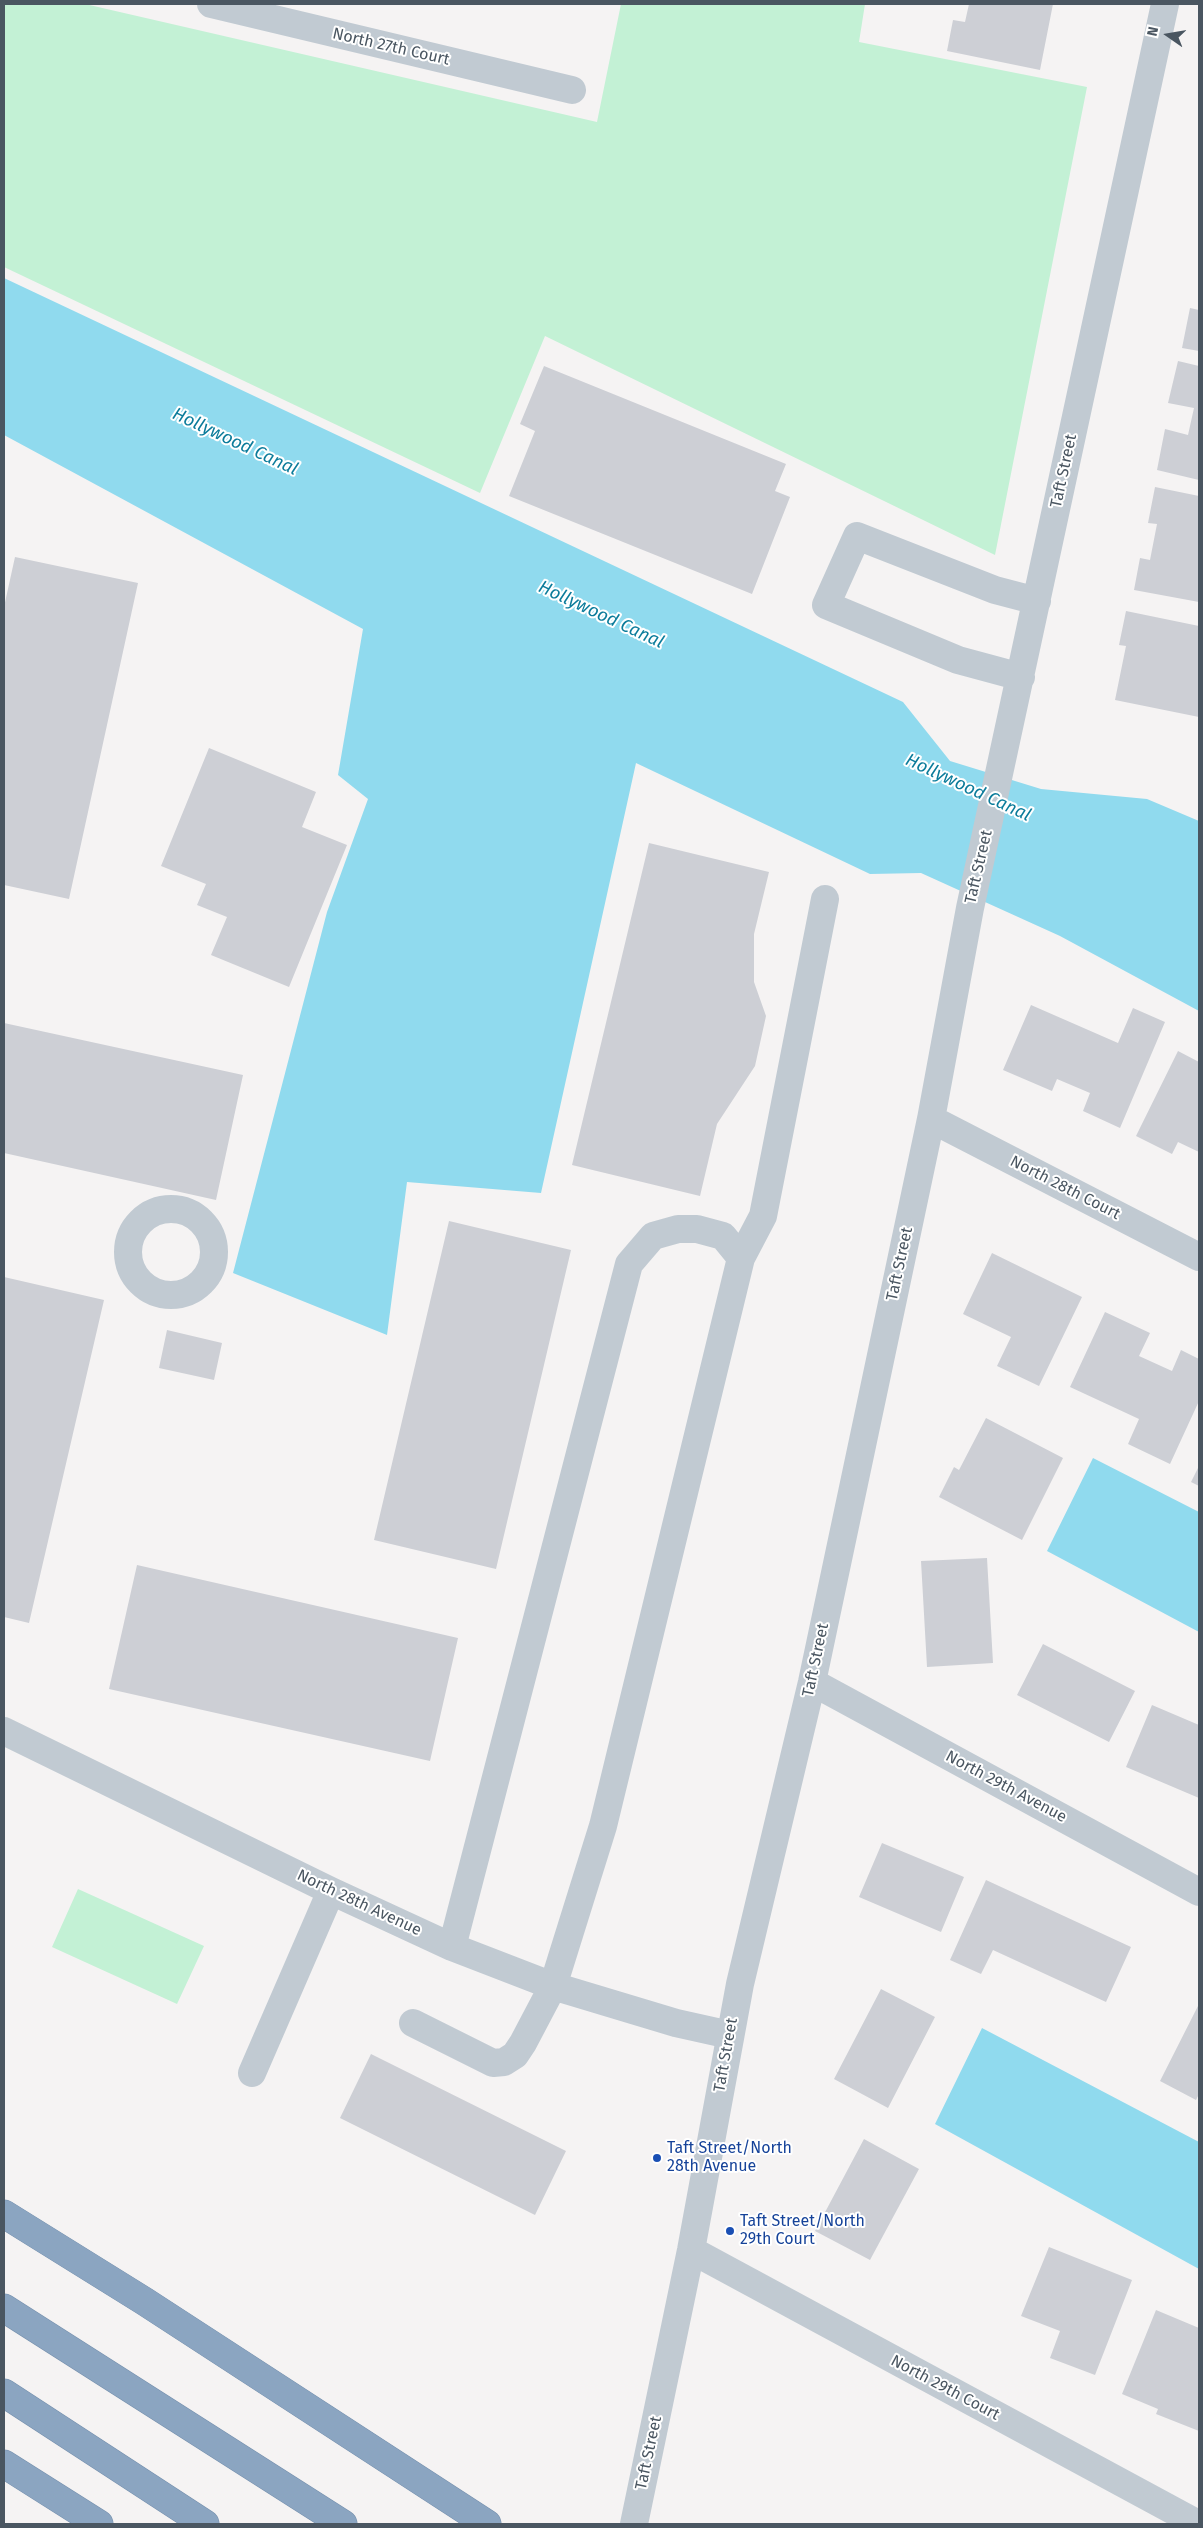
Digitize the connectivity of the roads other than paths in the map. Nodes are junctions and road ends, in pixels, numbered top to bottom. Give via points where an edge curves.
1 (211, 4) edge
2 (1165, 4) edge
3 (572, 90) dead end
4 (1037, 601) junction
5 (1021, 677) junction
6 (825, 899) dead end
7 (931, 1119) junction
8 (1199, 1257) edge
9 (741, 1258) junction
10 (812, 1682) junction
11 (4, 1730) edge
12 (330, 1891) junction
13 (1199, 1892) edge
14 (452, 1947) junction
15 (553, 1986) junction
16 (412, 2024) dead end
17 (730, 2035) junction
18 (252, 2073) dead end
19 (4, 2214) edge
20 (691, 2250) junction
21 (4, 2308) edge
22 (4, 2393) edge
23 (4, 2464) edge
24 (98, 2524) edge
25 (205, 2524) edge
26 (343, 2524) edge
27 (488, 2524) edge
28 (634, 2524) edge
29 (1198, 2524) edge

1 - 3 street, North 27th Court
2 - 4 street, Taft Street
4 - 5 street, Taft Street
4 - 5 street via 996,590 857,536 826,605 958,660
5 - 7 street, Taft Street via 970,908
6 - 9 street via 763,1216
7 - 8 street, North 28th Court
7 - 10 street, Taft Street
9 - 14 street via 723,1236 697,1229 678,1229 653,1236 629,1264
9 - 15 street via 603,1826
10 - 13 street, North 29th Avenue
10 - 17 street, Taft Street
11 - 12 street, North 28th Avenue
12 - 14 street, North 28th Avenue
12 - 18 street
14 - 15 street, North 28th Avenue
15 - 16 street via 523,2042 504,2062 493,2063
15 - 17 street, North 28th Avenue via 676,2023
17 - 20 street, Taft Street
19 - 27 highway
20 - 28 street, Taft Street
20 - 29 street, North 29th Court
21 - 26 highway
22 - 25 highway
23 - 24 highway

